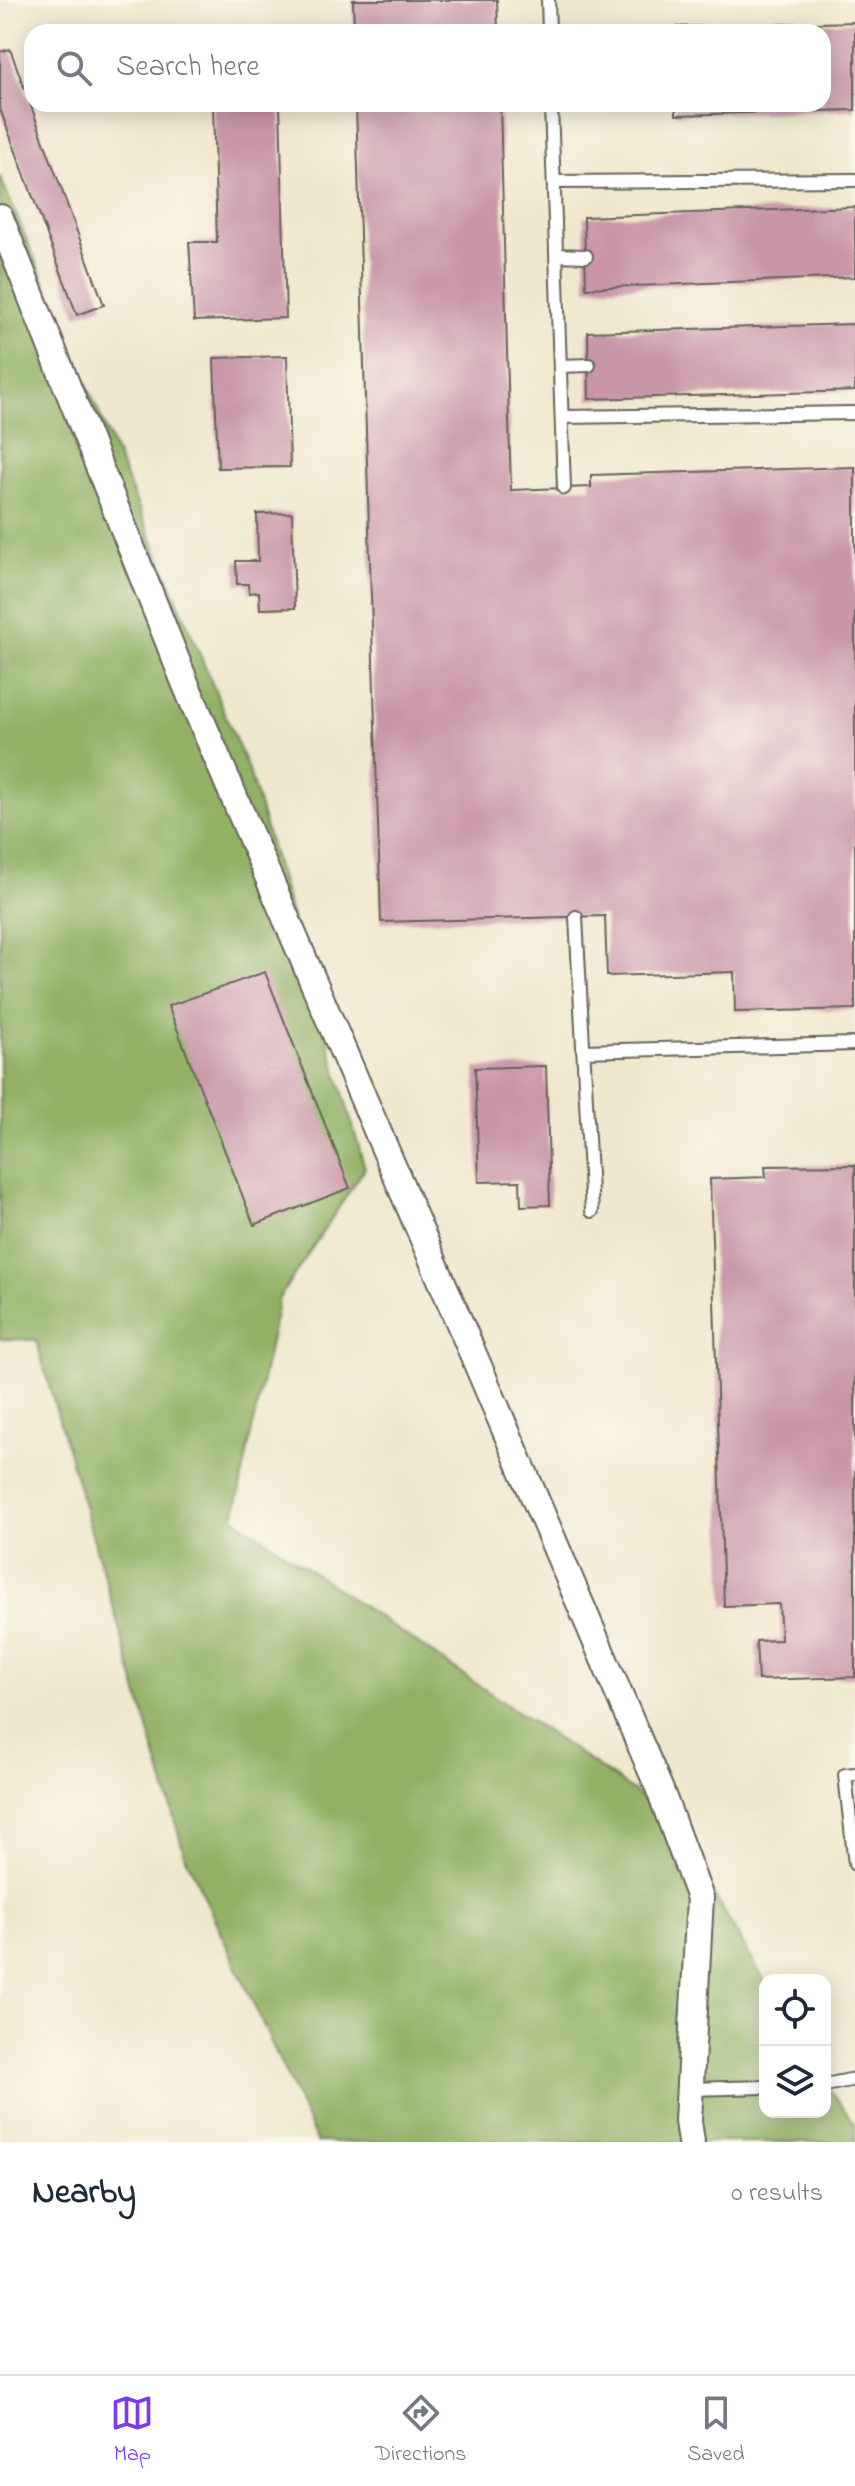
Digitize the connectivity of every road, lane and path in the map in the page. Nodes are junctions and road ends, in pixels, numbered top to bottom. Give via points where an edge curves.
1 (548, 0) edge
2 (549, 24) edge
3 (551, 112) edge
4 (855, 180) edge
5 (554, 182) junction
6 (0, 218) edge
7 (556, 255) junction
8 (586, 256) dead end
9 (589, 365) dead end
10 (560, 366) junction
11 (855, 413) edge
12 (562, 417) junction
13 (564, 488) dead end
14 (576, 917) dead end
15 (855, 1044) edge
16 (583, 1051) junction
17 (592, 1211) dead end
18 (855, 1774) edge
19 (855, 1864) edge
20 (855, 2079) edge
21 (831, 2084) edge
22 (759, 2087) edge
23 (689, 2089) junction
24 (691, 2142) edge

1 - 2 lane
3 - 5 lane
4 - 5 lane
5 - 7 lane
6 - 23 street via 186,685 660,1790 695,1884 700,1898
7 - 8 lane
7 - 10 lane
9 - 10 lane
10 - 12 lane
11 - 12 lane
12 - 13 lane
14 - 16 lane
15 - 16 lane
16 - 17 lane
18 - 19 lane via 845,1775
20 - 21 lane
22 - 23 lane
23 - 24 street

